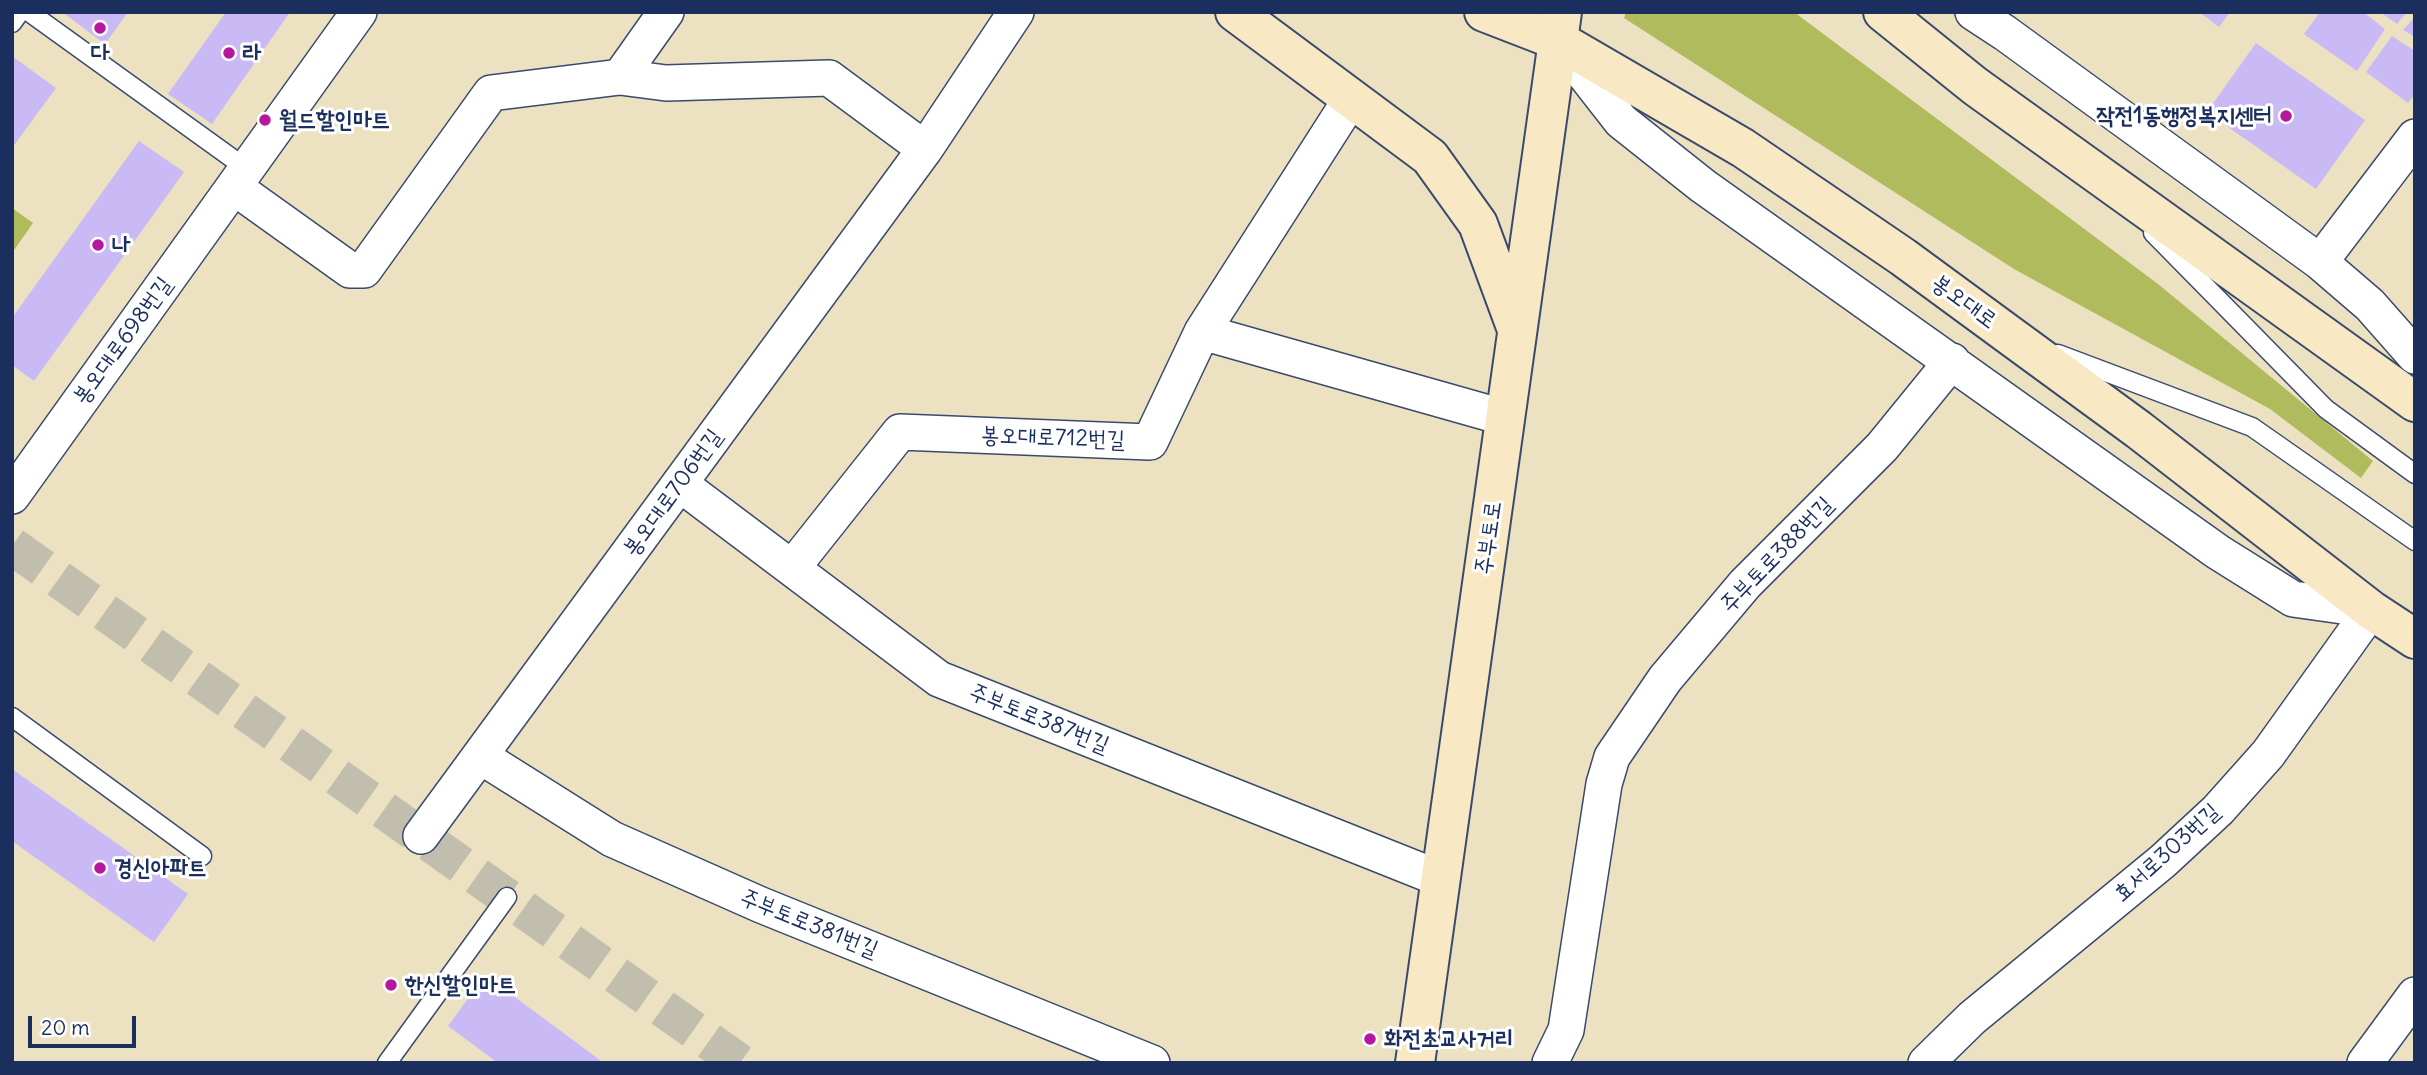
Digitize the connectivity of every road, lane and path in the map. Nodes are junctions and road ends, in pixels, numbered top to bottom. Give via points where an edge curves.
1 (20, 12) edge
2 (29, 12) edge
3 (359, 12) edge
4 (666, 12) edge
5 (1016, 12) edge
6 (1235, 12) edge
7 (1484, 12) edge
8 (1497, 12) edge
9 (1883, 12) edge
10 (1973, 12) edge
11 (2008, 22) edge
12 (12, 23) edge
13 (1560, 27) edge
14 (620, 77) junction
15 (1351, 99) junction
16 (2415, 137) edge
17 (925, 149) junction
18 (2089, 168) junction
19 (241, 178) junction
20 (2320, 262) junction
21 (1202, 332) junction
22 (1518, 334) junction
23 (2012, 337) junction
24 (2415, 356) edge
25 (1952, 361) junction
26 (2415, 402) edge
27 (1506, 418) junction
28 (2415, 474) edge
29 (680, 484) junction
30 (12, 496) edge
31 (2415, 541) edge
32 (792, 568) junction
33 (2371, 610) junction
34 (2415, 615) edge
35 (2415, 639) edge
36 (12, 717) edge
37 (480, 756) junction
38 (421, 836) dead end
39 (202, 856) dead end
40 (1441, 880) junction
41 (507, 897) dead end
42 (2415, 995) edge
43 (387, 1063) edge
44 (1152, 1063) edge
45 (1415, 1063) edge
46 (1550, 1063) edge
47 (1926, 1063) edge
48 (2365, 1063) edge

1 - 12 lane
2 - 19 lane
3 - 19 street, 봉오대로698번길
4 - 14 street
5 - 17 street, 봉오대로706번길
6 - 15 main road
7 - 13 main road, 봉오대로
8 - 13 lane
9 - 18 main road
10 - 11 street
11 - 20 street
13 - 22 main road, 주부토로
13 - 23 main road, 봉오대로 via 1903,257
13 - 25 street via 1621,121 1703,186
14 - 17 street via 666,83 829,78
14 - 19 street via 491,93 364,270 350,270
15 - 21 street, 봉오대로712번길
15 - 22 main road via 1430,157 1478,224
16 - 20 street
17 - 29 street, 봉오대로706번길
18 - 26 main road
18 - 28 lane via 2326,409
19 - 30 street, 봉오대로698번길
20 - 24 street via 2370,304
21 - 27 street
21 - 32 street, 봉오대로712번길 via 1150,442 900,432
22 - 27 main road, 주부토로
23 - 31 lane via 2252,427
23 - 33 main road, 봉오대로
25 - 33 street via 2218,552 2293,599
25 - 46 street, 주부토로388번길 via 1882,447 1745,584 1665,679 1612,757 1566,1030
27 - 40 main road, 주부토로
29 - 32 street, 주부토로387번길
29 - 37 street, 봉오대로706번길
32 - 40 street, 주부토로387번길 via 939,679
33 - 34 main road
33 - 35 main road, 봉오대로
33 - 47 street, 효서로303번길 via 2268,754 2218,810 1972,1018
36 - 39 lane
37 - 38 street, 봉오대로706번길
37 - 44 street, 주부토로381번길 via 612,839 761,905
40 - 45 main road, 주부토로
41 - 43 lane
42 - 48 street

